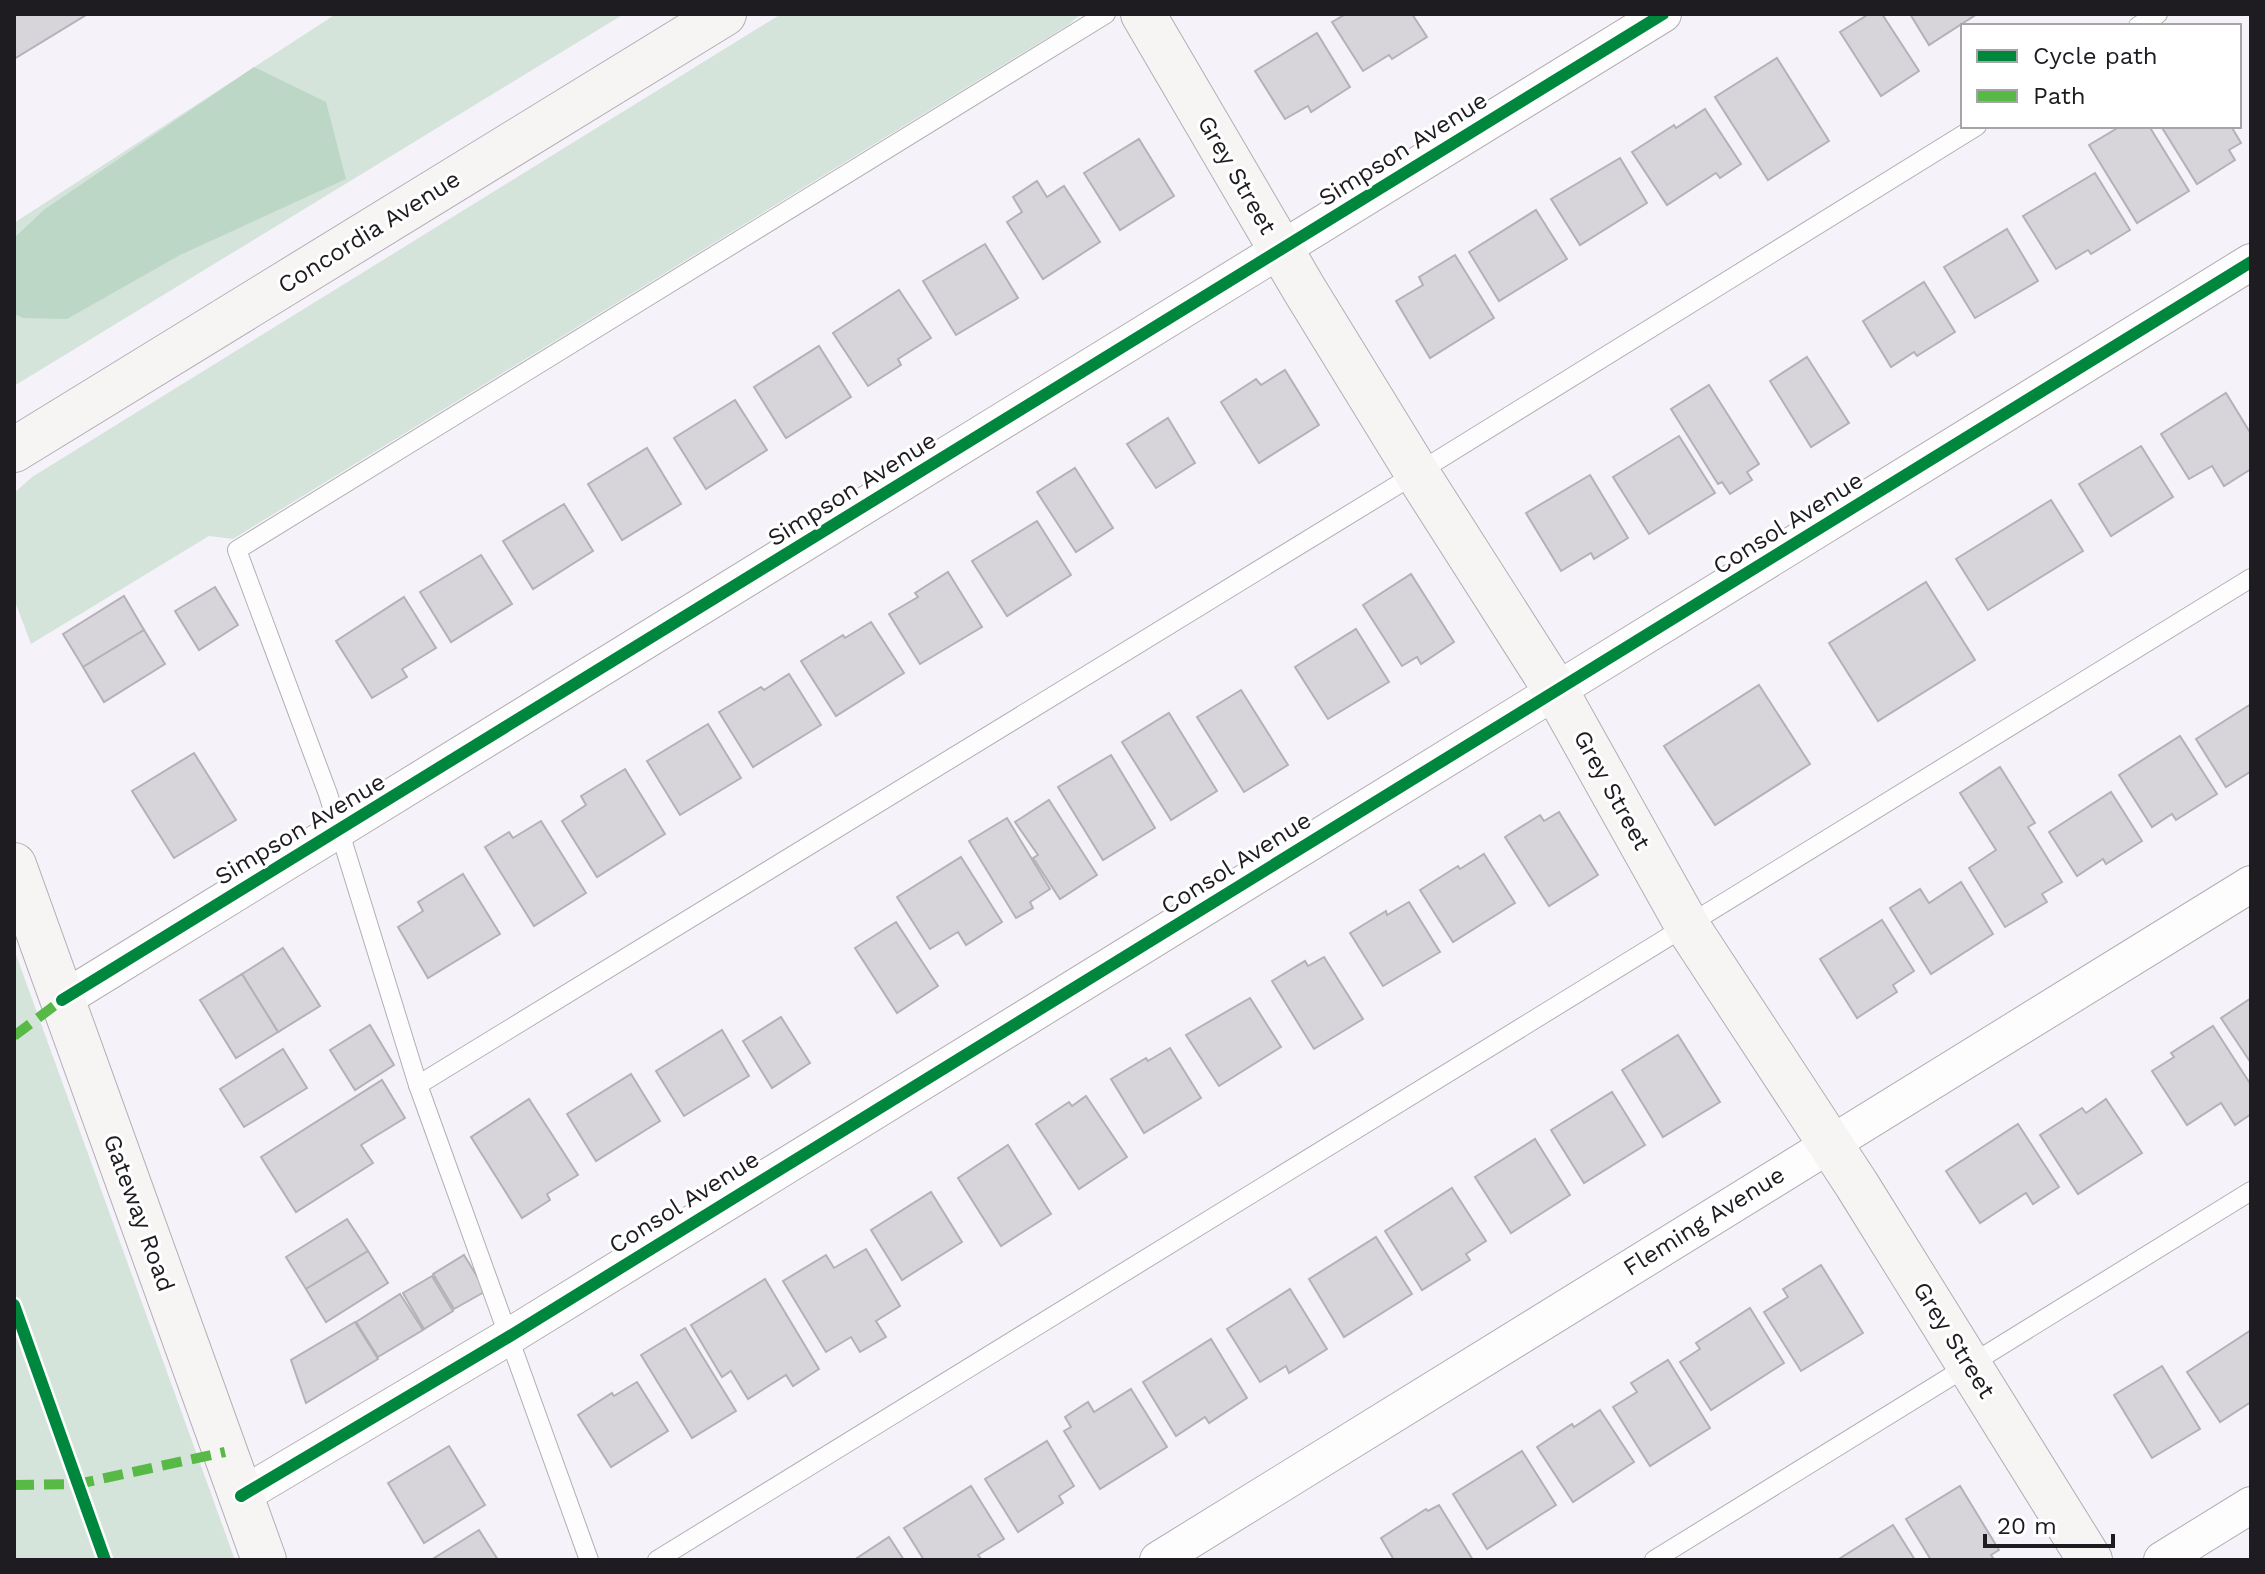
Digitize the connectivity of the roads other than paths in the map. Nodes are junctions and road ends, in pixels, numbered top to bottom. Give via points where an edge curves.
1 (724, 14) edge
2 (1106, 14) edge
3 (1143, 14) edge
4 (1663, 14) edge
5 (1974, 128) edge
6 (1281, 251) junction
7 (2251, 262) edge
8 (14, 450) edge
9 (1417, 473) junction
10 (2251, 578) edge
11 (1556, 691) junction
12 (339, 831) junction
13 (14, 865) edge
14 (2251, 884) edge
15 (1688, 927) junction
16 (62, 1000) junction
17 (418, 1085) junction
18 (1830, 1144) junction
19 (2251, 1191) edge
20 (510, 1336) junction
21 (1969, 1365) junction
22 (241, 1496) junction
23 (2251, 1505) edge
24 (264, 1560) edge
25 (589, 1560) edge
26 (657, 1560) edge
27 (1158, 1560) edge
28 (1654, 1560) edge
29 (2090, 1560) edge
30 (2162, 1560) edge

1 - 8 street, Concordia Avenue
2 - 12 lane via 237,550
3 - 6 street, Grey Street
4 - 6 street, Simpson Avenue
5 - 9 lane
6 - 9 street, Grey Street
6 - 12 street, Simpson Avenue
7 - 11 street, Consol Avenue
9 - 11 street, Grey Street
9 - 17 lane
10 - 15 lane
11 - 15 street, Grey Street
11 - 20 street, Consol Avenue
12 - 16 street, Simpson Avenue
12 - 17 lane
13 - 16 street, Gateway Road
14 - 18 street, Fleming Avenue
15 - 18 street, Grey Street
15 - 26 lane
16 - 22 street, Gateway Road
17 - 20 lane
18 - 21 street, Grey Street
18 - 27 street, Fleming Avenue
19 - 21 lane
20 - 22 street, Consol Avenue
20 - 25 lane
21 - 28 lane
21 - 29 street, Grey Street
22 - 24 street, Gateway Road
23 - 30 street

